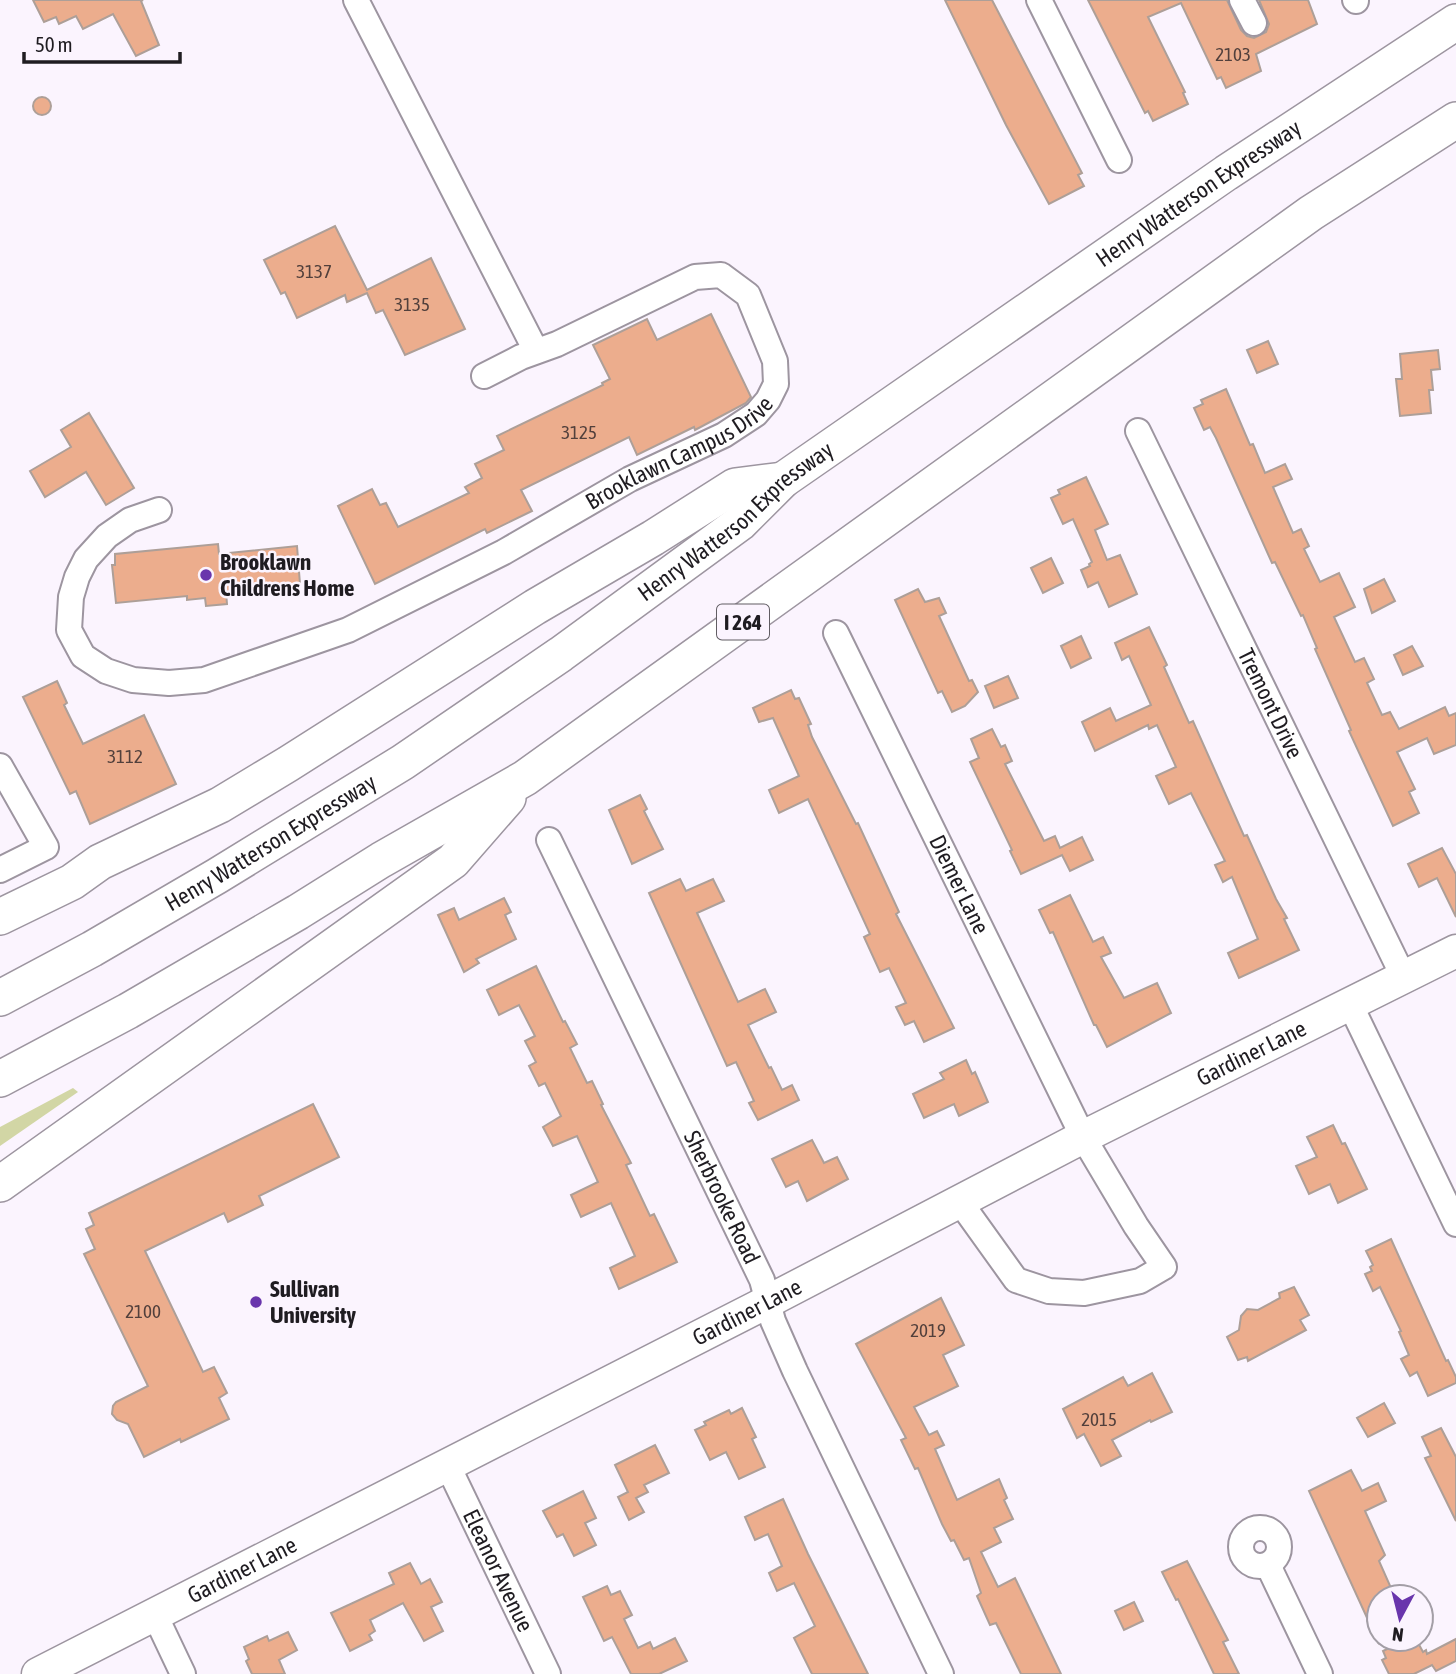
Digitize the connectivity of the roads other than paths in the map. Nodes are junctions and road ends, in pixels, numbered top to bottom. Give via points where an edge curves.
1 (356, 0) edge
2 (1039, 0) edge
3 (1242, 0) edge
4 (1456, 22) edge
5 (1254, 23) dead end
6 (1456, 120) edge
7 (1119, 160) dead end
8 (536, 351) junction
9 (484, 376) dead end
10 (1138, 431) dead end
11 (783, 480) junction
12 (159, 510) dead end
13 (836, 634) dead end
14 (0, 766) edge
15 (525, 778) junction
16 (549, 840) dead end
17 (0, 870) edge
18 (0, 917) edge
19 (1456, 951) edge
20 (1403, 976) junction
21 (0, 998) edge
22 (1350, 1004) junction
23 (0, 1079) edge
24 (1083, 1138) junction
25 (0, 1184) edge
26 (960, 1202) junction
27 (1456, 1224) edge
28 (768, 1302) junction
29 (448, 1466) junction
30 (1268, 1565) dead end
31 (155, 1615) junction
32 (38, 1674) edge
33 (183, 1674) edge
34 (548, 1674) edge
35 (941, 1674) edge
36 (1320, 1674) edge

1 - 8 street
2 - 7 street
3 - 5 street
4 - 11 highway, Henry Watterson Expressway via 1226,173
6 - 15 highway, I 264 via 1301,221
8 - 9 street, Brooklawn Campus Drive
8 - 12 street, Brooklawn Campus Drive via 695,277 721,275 748,295 775,361 776,384 756,414 724,435 630,479 504,552 348,631 204,680 133,680 106,671 83,656 69,630 71,597 86,559 130,520
10 - 20 street, Tremont Drive
11 - 18 highway via 735,486 231,798
11 - 21 highway, Henry Watterson Expressway via 740,523 590,634 403,762 217,876
13 - 24 street, Diemer Lane
14 - 17 street via 46,846
15 - 23 highway, I 264 via 128,1011
15 - 25 highway via 453,861
16 - 28 street, Sherbrooke Road via 762,1280
19 - 20 main road, Gardiner Lane
20 - 22 main road, Gardiner Lane
22 - 24 main road, Gardiner Lane
22 - 27 street
24 - 26 main road, Gardiner Lane
24 - 26 street, Diemer Lane via 1164,1267 1140,1281 1084,1293 1049,1291 1016,1280
26 - 28 main road, Gardiner Lane
28 - 29 main road, Gardiner Lane
28 - 35 street, Sherbrooke Road via 795,1371
29 - 31 main road, Gardiner Lane
29 - 34 street, Eleanor Avenue
30 - 36 street
31 - 32 main road, Gardiner Lane
31 - 33 street

